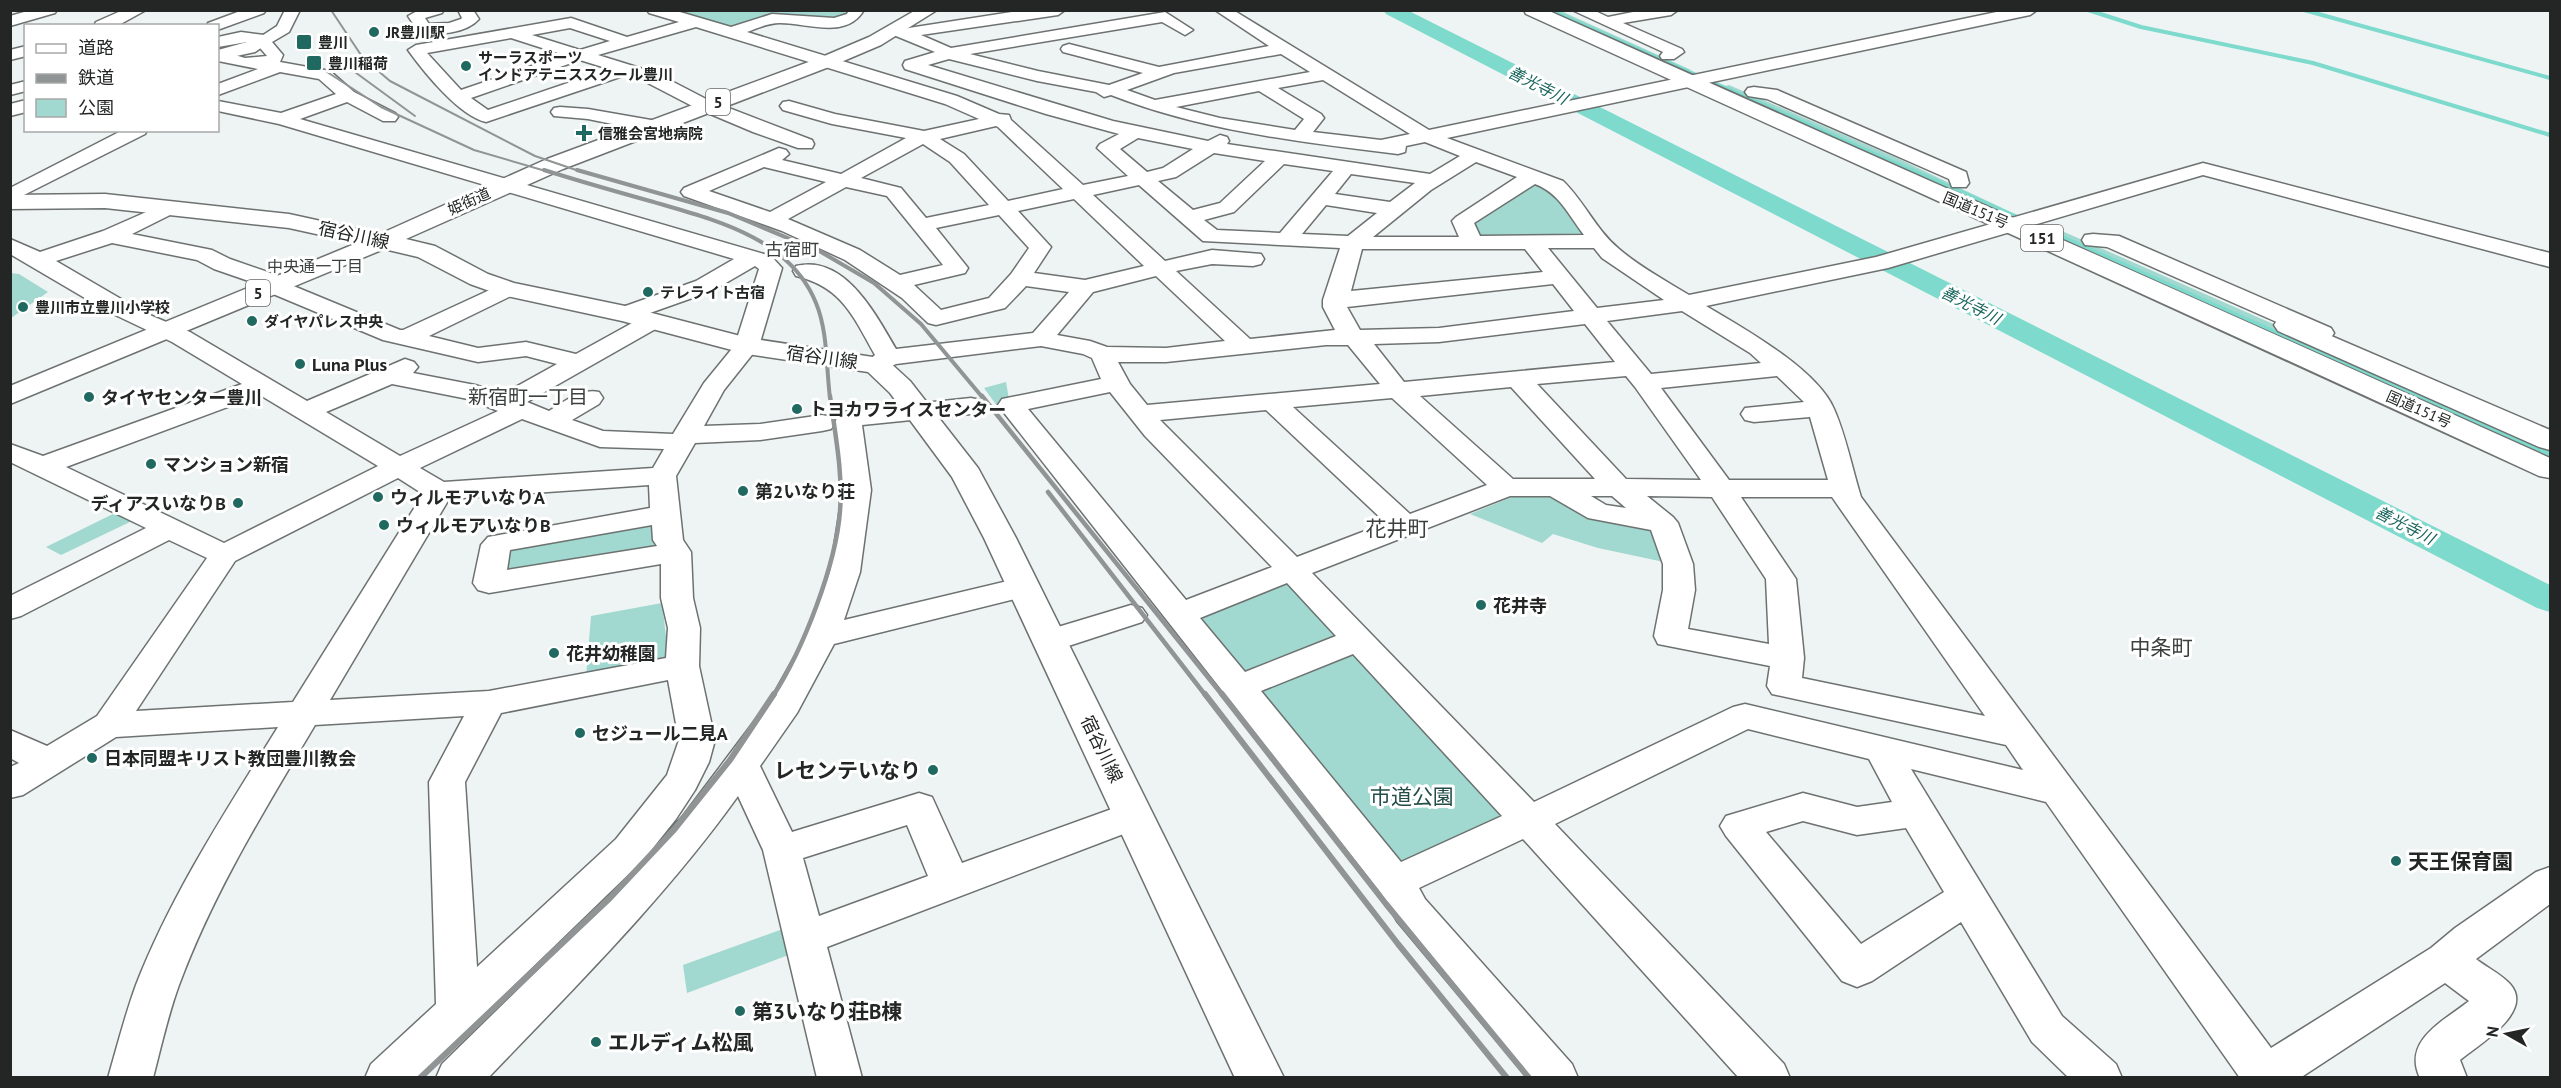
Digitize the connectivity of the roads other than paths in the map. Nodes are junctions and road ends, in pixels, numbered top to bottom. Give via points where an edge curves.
1 (50, 10) edge
2 (138, 10) edge
3 (259, 10) edge
4 (293, 10) edge
5 (437, 10) edge
6 (654, 10) edge
7 (857, 10) edge
8 (929, 10) edge
9 (1058, 10) edge
10 (1222, 10) edge
11 (1522, 10) edge
12 (1532, 10) edge
13 (1568, 10) edge
14 (1579, 10) edge
15 (1671, 10) edge
16 (2030, 10) edge
17 (1017, 13) edge
18 (478, 18) edge
19 (10, 21) edge
20 (1239, 21) junction
21 (696, 22) junction
22 (1606, 22) junction
23 (106, 24) edge
24 (1185, 30) junction
25 (732, 32) junction
26 (897, 32) junction
27 (514, 34) junction
28 (1158, 34) dead end
29 (260, 38) junction
30 (219, 41) edge
31 (627, 42) junction
32 (1111, 42) dead end
33 (1286, 48) junction
34 (950, 52) junction
35 (1182, 52) dead end
36 (580, 55) junction
37 (1023, 57) dead end
38 (828, 61) junction
39 (1662, 61) junction
40 (988, 63) junction
41 (263, 64) junction
42 (1198, 64) junction
43 (626, 69) junction
44 (1159, 72) junction
45 (1081, 73) dead end
46 (1328, 74) junction
47 (1714, 76) junction
48 (1062, 81) junction
49 (1691, 81) junction
50 (1261, 85) junction
51 (219, 89) edge
52 (1111, 90) junction
53 (530, 91) dead end
54 (348, 96) junction
55 (458, 97) junction
56 (549, 97) junction
57 (1747, 97) junction
58 (1152, 105) junction
59 (219, 106) edge
60 (707, 106) junction
61 (1295, 106) junction
62 (1049, 109) junction
63 (389, 117) dead end
64 (282, 119) junction
65 (998, 120) junction
66 (760, 121) dead end
67 (852, 124) junction
68 (651, 126) junction
69 (134, 132) edge
70 (1136, 132) junction
71 (1219, 136) junction
72 (1300, 136) junction
73 (1426, 136) junction
74 (922, 137) junction
75 (805, 144) junction
76 (1380, 146) junction
77 (1473, 154) junction
78 (1280, 158) junction
79 (762, 161) junction
80 (1347, 167) junction
81 (1533, 176) junction
82 (1144, 179) junction
83 (847, 180) junction
84 (1432, 180) junction
85 (504, 185) junction
86 (1954, 191) junction
87 (1080, 192) junction
88 (10, 196) edge
89 (1319, 198) junction
90 (10, 202) edge
91 (169, 208) junction
92 (1005, 208) junction
93 (1393, 209) junction
94 (1189, 217) junction
95 (2038, 217) junction
96 (771, 220) junction
97 (922, 225) junction
98 (2011, 225) junction
99 (111, 236) junction
100 (1285, 240) junction
101 (2092, 240) junction
102 (383, 241) junction
103 (1599, 241) junction
104 (1531, 242) junction
105 (1472, 243) junction
106 (10, 245) edge
107 (1349, 253) junction
108 (752, 258) junction
109 (40, 260) junction
110 (2550, 260) edge
111 (1161, 268) junction
112 (2111, 269) junction
113 (804, 271) dead end
114 (1557, 277) junction
115 (1020, 278) junction
116 (896, 282) junction
117 (277, 285) junction
118 (1085, 286) junction
119 (507, 289) junction
120 (1335, 300) junction
121 (1686, 302) junction
122 (1591, 316) junction
123 (638, 318) junction
124 (166, 332) junction
125 (407, 338) junction
126 (1354, 338) junction
127 (1041, 339) junction
128 (441, 346) junction
129 (747, 346) junction
130 (1245, 347) junction
131 (1103, 354) junction
132 (882, 361) junction
133 (579, 362) junction
134 (1784, 368) junction
135 (1637, 375) junction
136 (389, 376) junction
137 (1518, 379) junction
138 (1117, 383) junction
139 (262, 386) junction
140 (1397, 389) junction
141 (10, 396) edge
142 (590, 398) dead end
143 (1271, 401) junction
144 (514, 406) junction
145 (971, 406) dead end
146 (1821, 408) junction
147 (306, 411) junction
148 (917, 411) junction
149 (1140, 414) junction
150 (1754, 414) dead end
151 (552, 420) junction
152 (822, 423) dead end
153 (2550, 432) edge
154 (684, 439) junction
155 (2550, 441) edge
156 (21, 459) edge
157 (399, 467) junction
158 (2550, 469) edge
159 (662, 476) junction
160 (2550, 476) edge
161 (1506, 487) junction
162 (1557, 488) junction
163 (1619, 488) junction
164 (1721, 488) junction
165 (1843, 489) junction
166 (439, 491) junction
167 (666, 514) junction
168 (1663, 524) junction
169 (1407, 527) junction
170 (169, 528) junction
171 (676, 552) junction
172 (224, 555) junction
173 (1292, 570) junction
174 (1023, 587) junction
175 (10, 609) edge
176 (1180, 614) junction
177 (1131, 615) dead end
178 (822, 636) junction
179 (1358, 639) junction
180 (1050, 641) junction
181 (1787, 658) junction
182 (682, 666) junction
183 (1240, 687) junction
184 (489, 703) junction
185 (305, 712) junction
186 (109, 724) junction
187 (2018, 735) junction
188 (10, 742) edge
189 (1882, 750) junction
190 (719, 752) junction
191 (47, 762) junction
192 (10, 785) edge
193 (2060, 792) junction
194 (1916, 812) junction
195 (1134, 815) junction
196 (1529, 821) junction
197 (782, 850) junction
198 (1395, 882) junction
199 (2550, 883) edge
200 (951, 885) junction
201 (1967, 897) junction
202 (806, 938) junction
203 (2446, 960) junction
204 (458, 1013) junction
205 (462, 1076) edge
206 (130, 1077) edge
207 (387, 1077) edge
208 (840, 1077) edge
209 (1260, 1077) edge
210 (1556, 1077) edge
211 (1768, 1077) edge
212 (2100, 1077) edge
213 (2265, 1077) edge
214 (2445, 1077) edge

1 - 19 street
2 - 23 main road
3 - 30 street
4 - 29 street via 283,29
5 - 18 street via 416,16 424,28
6 - 21 street
7 - 25 street via 852,18 838,24 775,18
8 - 26 main road, 姫街道 / 5
9 - 17 street
10 - 20 street
11 - 39 street via 1646,66
12 - 39 main road, 国道151号 / 151
13 - 39 main road, 国道151号 / 151
14 - 22 street
15 - 22 street
16 - 47 street
17 - 26 street
18 - 27 street
20 - 24 street
20 - 33 street
21 - 25 street
21 - 31 street
22 - 39 street via 1676,52
24 - 28 street
24 - 34 street via 1165,17
25 - 38 street
26 - 34 street
26 - 38 main road, 姫街道 / 5
27 - 31 street via 571,23
27 - 36 street
27 - 55 street via 416,50
29 - 30 main road
29 - 41 street via 275,55
30 - 41 street via 227,59
31 - 36 street
32 - 44 street via 1063,50
33 - 42 street
33 - 46 street
34 - 40 street
34 - 62 street via 911,65
35 - 42 street
36 - 43 street
36 - 55 street
37 - 40 street
38 - 60 main road, 姫街道 / 5
38 - 65 street
39 - 47 main road, 国道151号 / 151
39 - 49 main road, 国道151号 / 151
40 - 48 street
41 - 51 street
41 - 54 street via 324,75
42 - 44 street
43 - 56 street
43 - 60 street
44 - 52 street
45 - 48 street
46 - 50 street
46 - 73 street
47 - 49 street
47 - 57 main road, 国道151号 / 151
48 - 52 street
49 - 57 main road, 国道151号 / 151
49 - 73 street
50 - 58 street
50 - 61 street
52 - 58 street
52 - 62 street
53 - 56 street
54 - 63 street
54 - 64 street
55 - 56 street via 486,117
56 - 68 street via 572,104 560,112
57 - 86 main road, 国道151号 / 151
58 - 71 street
59 - 64 street
60 - 68 main road, 姫街道 / 5
60 - 75 street
61 - 71 street via 1268,112
61 - 72 street via 1315,118
62 - 65 street
62 - 70 street
64 - 85 street
65 - 74 street
65 - 87 street
66 - 67 street via 792,107
67 - 74 street
67 - 75 street
68 - 85 main road, 姫街道 / 5
69 - 88 street
70 - 71 street
70 - 82 street via 1107,148
71 - 72 street
71 - 78 street
71 - 82 street via 1169,173
72 - 76 street
73 - 76 street
73 - 77 street
74 - 83 street
74 - 92 street via 957,158
75 - 79 street
76 - 77 street
77 - 81 street
77 - 84 street
78 - 80 street
78 - 94 street via 1227,208
79 - 83 street
79 - 96 street via 691,192
80 - 84 street
80 - 89 street
81 - 103 street via 1563,191
81 - 105 street via 1463,221
82 - 87 street
82 - 94 street
83 - 96 street
83 - 97 street via 894,192
84 - 93 street
85 - 102 main road, 姫街道 / 5
85 - 108 street
86 - 95 main road, 国道151号 / 151
86 - 98 main road, 国道151号 / 151
87 - 92 street
87 - 111 street
89 - 93 street
89 - 100 street
90 - 91 main road, 宿谷川線 via 105,201
91 - 99 street
91 - 102 main road, 宿谷川線 via 290,221
92 - 97 street
92 - 115 street via 1040,247
93 - 107 street
94 - 100 street via 1211,236
95 - 98 street
95 - 101 main road, 国道151号 / 151
95 - 110 street via 2203,169
96 - 116 street via 838,246
97 - 116 street via 957,268
98 - 112 main road, 国道151号 / 151
98 - 121 street via 1885,262
99 - 109 street
99 - 117 street via 204,255
100 - 107 street
101 - 153 street via 2111,241
101 - 155 main road, 国道151号 / 151
102 - 117 main road, 姫街道 / 5
102 - 119 main road, 宿谷川線 via 426,251
103 - 104 street
103 - 121 street via 1630,267
104 - 105 street
104 - 114 street
105 - 107 street
106 - 109 street
107 - 111 street via 1212,257
107 - 120 street
108 - 123 street
108 - 129 street via 771,268
109 - 124 street
111 - 118 street
111 - 130 street
112 - 158 main road, 国道151号 / 151
112 - 160 street via 2118,280
113 - 132 street via 844,287 856,301
114 - 120 street
114 - 122 street
115 - 116 street via 993,305 936,318
115 - 118 street
117 - 124 main road, 姫街道 / 5
117 - 125 street via 385,333
118 - 127 street
119 - 123 main road, 宿谷川線
119 - 125 street
120 - 126 street via 1347,331
121 - 122 street
121 - 134 street
122 - 126 street via 1439,335
122 - 135 street
123 - 129 main road, 宿谷川線
123 - 133 street
124 - 139 street
124 - 141 main road, 姫街道 / 5
125 - 128 street
126 - 130 street
126 - 140 street
127 - 131 street
127 - 132 street
128 - 133 street via 478,355 526,349
128 - 136 street
129 - 132 main road, 宿谷川線
129 - 154 street via 713,388
130 - 131 street via 1166,355
131 - 138 street via 1106,368
132 - 148 main road, 宿谷川線
133 - 144 street
134 - 135 street
134 - 146 street via 1811,392
135 - 137 street
135 - 164 street
136 - 144 street via 461,389
136 - 147 street
137 - 140 street
137 - 163 street
138 - 149 street
138 - 176 street via 1011,405
139 - 147 street
139 - 156 street
140 - 143 street
140 - 161 street
142 - 151 street
143 - 149 street
143 - 169 street
144 - 151 street
144 - 157 street
145 - 148 street
146 - 150 street
146 - 165 street
147 - 157 street
148 - 174 main road, 宿谷川線 via 967,476
148 - 178 street via 848,419 856,510 845,572
149 - 173 street
151 - 154 street via 600,439
152 - 154 street
154 - 159 street
156 - 170 street
157 - 166 street
157 - 172 street
159 - 166 street
159 - 167 street
161 - 162 street
161 - 169 street
162 - 163 street
162 - 168 street via 1598,512
163 - 164 street
163 - 168 street
164 - 165 street
164 - 181 street via 1781,579
165 - 187 street
166 - 185 street
167 - 171 street via 668,540
167 - 171 street via 499,543 489,583
168 - 181 street via 1678,564 1679,590 1670,636
169 - 173 street
170 - 172 street
170 - 175 street
171 - 182 street via 677,597 684,628
172 - 186 street
173 - 176 street
173 - 179 street
174 - 178 street
174 - 180 main road, 宿谷川線
176 - 183 street
177 - 180 street
178 - 190 street via 785,705
179 - 183 street
179 - 196 street
180 - 195 main road, 宿谷川線
181 - 187 street via 1784,686
182 - 184 street
182 - 190 street
183 - 198 street
184 - 185 street
184 - 204 street via 447,782
185 - 186 street
185 - 206 street via 192,906 157,986
186 - 191 street
187 - 193 street
188 - 191 street
189 - 193 street
189 - 194 street
189 - 196 street via 1745,717
190 - 197 street
190 - 204 street via 691,762 663,809 630,849
190 - 205 street via 696,826 598,937
191 - 192 street
193 - 213 street
194 - 201 street
194 - 201 street via 1857,821 1803,807 1739,826 1857,969
195 - 200 street
195 - 209 main road, 宿谷川線
196 - 198 street
196 - 211 street
197 - 200 street via 919,807
197 - 202 street
198 - 210 street via 1411,910
199 - 203 street
200 - 202 street
201 - 212 street via 2047,1029
202 - 208 street
203 - 213 street
203 - 214 street via 2494,997 2494,1007 2437,1052 2438,1069
204 - 207 street

